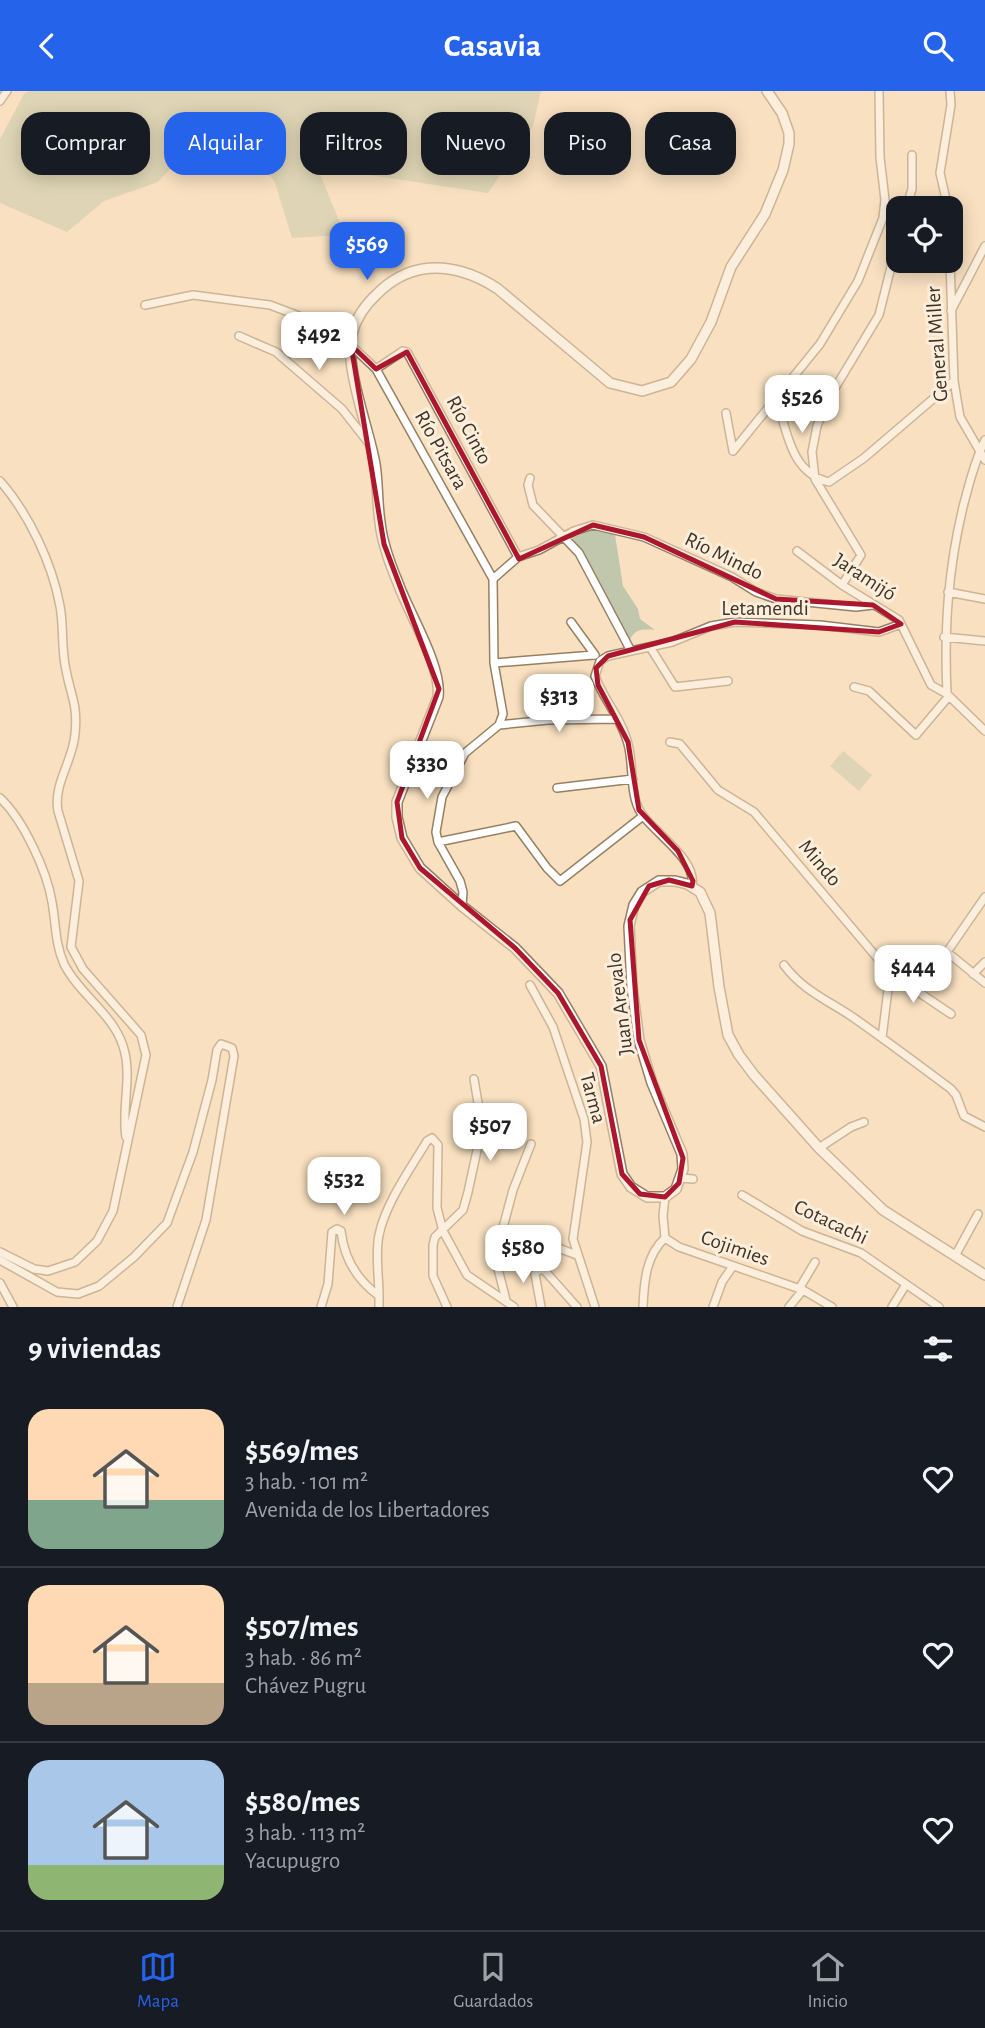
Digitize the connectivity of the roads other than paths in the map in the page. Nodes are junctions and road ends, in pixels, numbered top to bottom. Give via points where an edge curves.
1 (7, 91) edge
2 (767, 91) edge
3 (879, 91) edge
4 (950, 91) edge
5 (0, 101) edge
6 (912, 155) dead end
7 (910, 196) edge
8 (945, 196) edge
9 (985, 246) edge
10 (890, 273) edge
11 (950, 273) edge
12 (145, 305) dead end
13 (951, 311) junction
14 (239, 336) dead end
15 (351, 345) junction
16 (376, 369) junction
17 (954, 381) junction
18 (777, 400) junction
19 (726, 413) dead end
20 (985, 440) edge
21 (371, 446) junction
22 (979, 451) junction
23 (985, 460) edge
24 (530, 478) dead end
25 (815, 479) junction
26 (0, 481) edge
27 (564, 536) junction
28 (797, 551) dead end
29 (518, 557) junction
30 (493, 579) junction
31 (842, 585) junction
32 (948, 592) junction
33 (985, 599) edge
34 (873, 605) junction
35 (571, 622) dead end
36 (901, 624) junction
37 (944, 637) junction
38 (985, 641) edge
39 (650, 647) junction
40 (631, 651) junction
41 (597, 661) junction
42 (494, 663) junction
43 (728, 681) dead end
44 (854, 687) dead end
45 (948, 695) junction
46 (617, 719) junction
47 (499, 725) junction
48 (985, 731) edge
49 (670, 742) dead end
50 (633, 779) junction
51 (557, 789) dead end
52 (0, 798) edge
53 (643, 816) junction
54 (438, 842) junction
55 (692, 886) junction
56 (985, 897) edge
57 (462, 906) junction
58 (985, 955) edge
59 (983, 964) edge
60 (784, 965) dead end
61 (890, 973) junction
62 (974, 974) junction
63 (985, 982) edge
64 (530, 985) dead end
65 (951, 1014) dead end
66 (882, 1038) junction
67 (474, 1079) dead end
68 (864, 1122) dead end
69 (985, 1127) edge
70 (128, 1141) junction
71 (531, 1144) dead end
72 (819, 1148) junction
73 (681, 1178) junction
74 (693, 1179) dead end
75 (742, 1195) dead end
76 (665, 1197) junction
77 (978, 1214) dead end
78 (443, 1231) junction
79 (665, 1238) junction
80 (0, 1252) edge
81 (577, 1255) junction
82 (955, 1256) junction
83 (0, 1260) edge
84 (815, 1262) dead end
85 (733, 1266) junction
86 (540, 1270) junction
87 (985, 1275) edge
88 (0, 1283) edge
89 (905, 1286) junction
90 (801, 1290) junction
91 (379, 1296) junction
92 (507, 1300) junction
93 (13, 1307) edge
94 (177, 1307) edge
95 (321, 1307) edge
96 (379, 1307) edge
97 (447, 1307) edge
98 (514, 1307) edge
99 (541, 1307) edge
100 (577, 1307) edge
101 (595, 1307) edge
102 (643, 1307) edge
103 (713, 1307) edge
104 (789, 1307) edge
105 (832, 1307) edge
106 (892, 1307) edge
107 (939, 1307) edge

1 - 5 street
2 - 15 street via 789,133 783,170 765,214 731,267 712,322 691,359 671,382 642,391 610,383 498,289 470,274 446,269 412,272 382,289 358,318
3 - 18 street via 883,218 841,312
4 - 8 street via 940,173
6 - 7 street
9 - 13 street
10 - 25 street via 880,315 826,403 817,426
11 - 13 street, General Miller
12 - 15 street, Río Pitsara via 193,295 270,305 329,330
13 - 17 street, General Miller
14 - 21 street via 276,352 342,409
15 - 16 street, Río Pitsara
15 - 21 street
16 - 29 street, Río Cinto via 407,352
16 - 30 street, Río Pitsara
17 - 22 street, General Miller via 960,417
17 - 25 street via 864,459 829,482
18 - 19 street via 733,451
18 - 25 street via 795,457
20 - 22 street
21 - 57 street via 384,544 439,689 397,802 399,825 420,868
22 - 23 street, General Miller
22 - 32 street via 953,550
24 - 27 street via 533,505
25 - 31 street via 861,555
26 - 70 street via 48,558 60,608 66,672 77,711 73,749 57,800 79,881 71,947 83,969 141,1035 146,1055
27 - 29 street, Río Mindo
27 - 34 street, Río Mindo via 593,525 643,537 776,599
27 - 40 street via 579,553
28 - 31 street, Jaramijó
29 - 30 street, Río Mindo
30 - 42 street
31 - 34 street, Jaramijó
32 - 33 street
32 - 37 street
34 - 36 street, Jaramijó
35 - 41 street
36 - 39 street, Letamendi via 879,632 735,622
36 - 45 street, Jaramijó via 931,685
37 - 38 street
37 - 45 street
39 - 40 street, Letamendi
39 - 43 street via 677,688
40 - 41 street, Letamendi
41 - 42 street, Letamendi
41 - 46 street via 598,685
42 - 47 street via 503,714
44 - 45 street via 869,691 916,735
45 - 48 street, Jaramijó
46 - 47 street
46 - 50 street via 628,742
47 - 54 street via 466,754 453,774 442,797
49 - 61 street, Mindo via 680,744 724,795 754,812
50 - 51 street
50 - 53 street
52 - 70 street via 23,829 44,874 52,898 56,943 65,965 123,1046
53 - 54 street via 560,881 516,826
53 - 55 street via 678,851 692,876
54 - 57 street via 460,881
55 - 72 street via 703,896 712,919 728,1035 754,1075
55 - 73 street, Juan Arevalo via 670,880 649,886 634,905 629,926 639,1040 682,1154
56 - 62 street via 947,952
57 - 76 street via 515,948 558,993 601,1066 622,1174 640,1194
58 - 59 street
59 - 62 street
60 - 66 street via 810,991
61 - 65 street, Mindo
61 - 66 street
62 - 63 street
64 - 81 street, Tarma via 553,1027 584,1119 587,1142 573,1239
66 - 69 street via 951,1089 964,1116
67 - 78 street via 482,1127 480,1146 463,1210
68 - 72 street
70 - 80 street via 113,1210 97,1241 75,1262 48,1271
71 - 92 street via 497,1250
72 - 82 street via 883,1210
73 - 74 street
73 - 76 street
75 - 89 street, Cotacachi via 802,1231 861,1253
76 - 79 street
77 - 82 street
78 - 91 street via 437,1207 438,1145 432,1138 384,1219 379,1236
78 - 92 street via 467,1275
78 - 97 street via 433,1245 433,1276
79 - 85 street, Cojimies
79 - 102 street via 648,1265
81 - 86 street via 558,1248 546,1250
81 - 101 street, Tarma
82 - 87 street
83 - 94 street via 57,1292 78,1294 99,1286 134,1257 167,1223 193,1152 217,1050 226,1044 234,1056 206,1220
84 - 90 street
85 - 90 street, Cojimies
85 - 103 street
86 - 99 street via 535,1274
86 - 100 street
88 - 93 street
89 - 106 street
89 - 107 street, Cotacachi
90 - 104 street
90 - 105 street, Cojimies
91 - 95 street via 349,1263 337,1229 332,1232 328,1285
91 - 96 street
92 - 98 street

